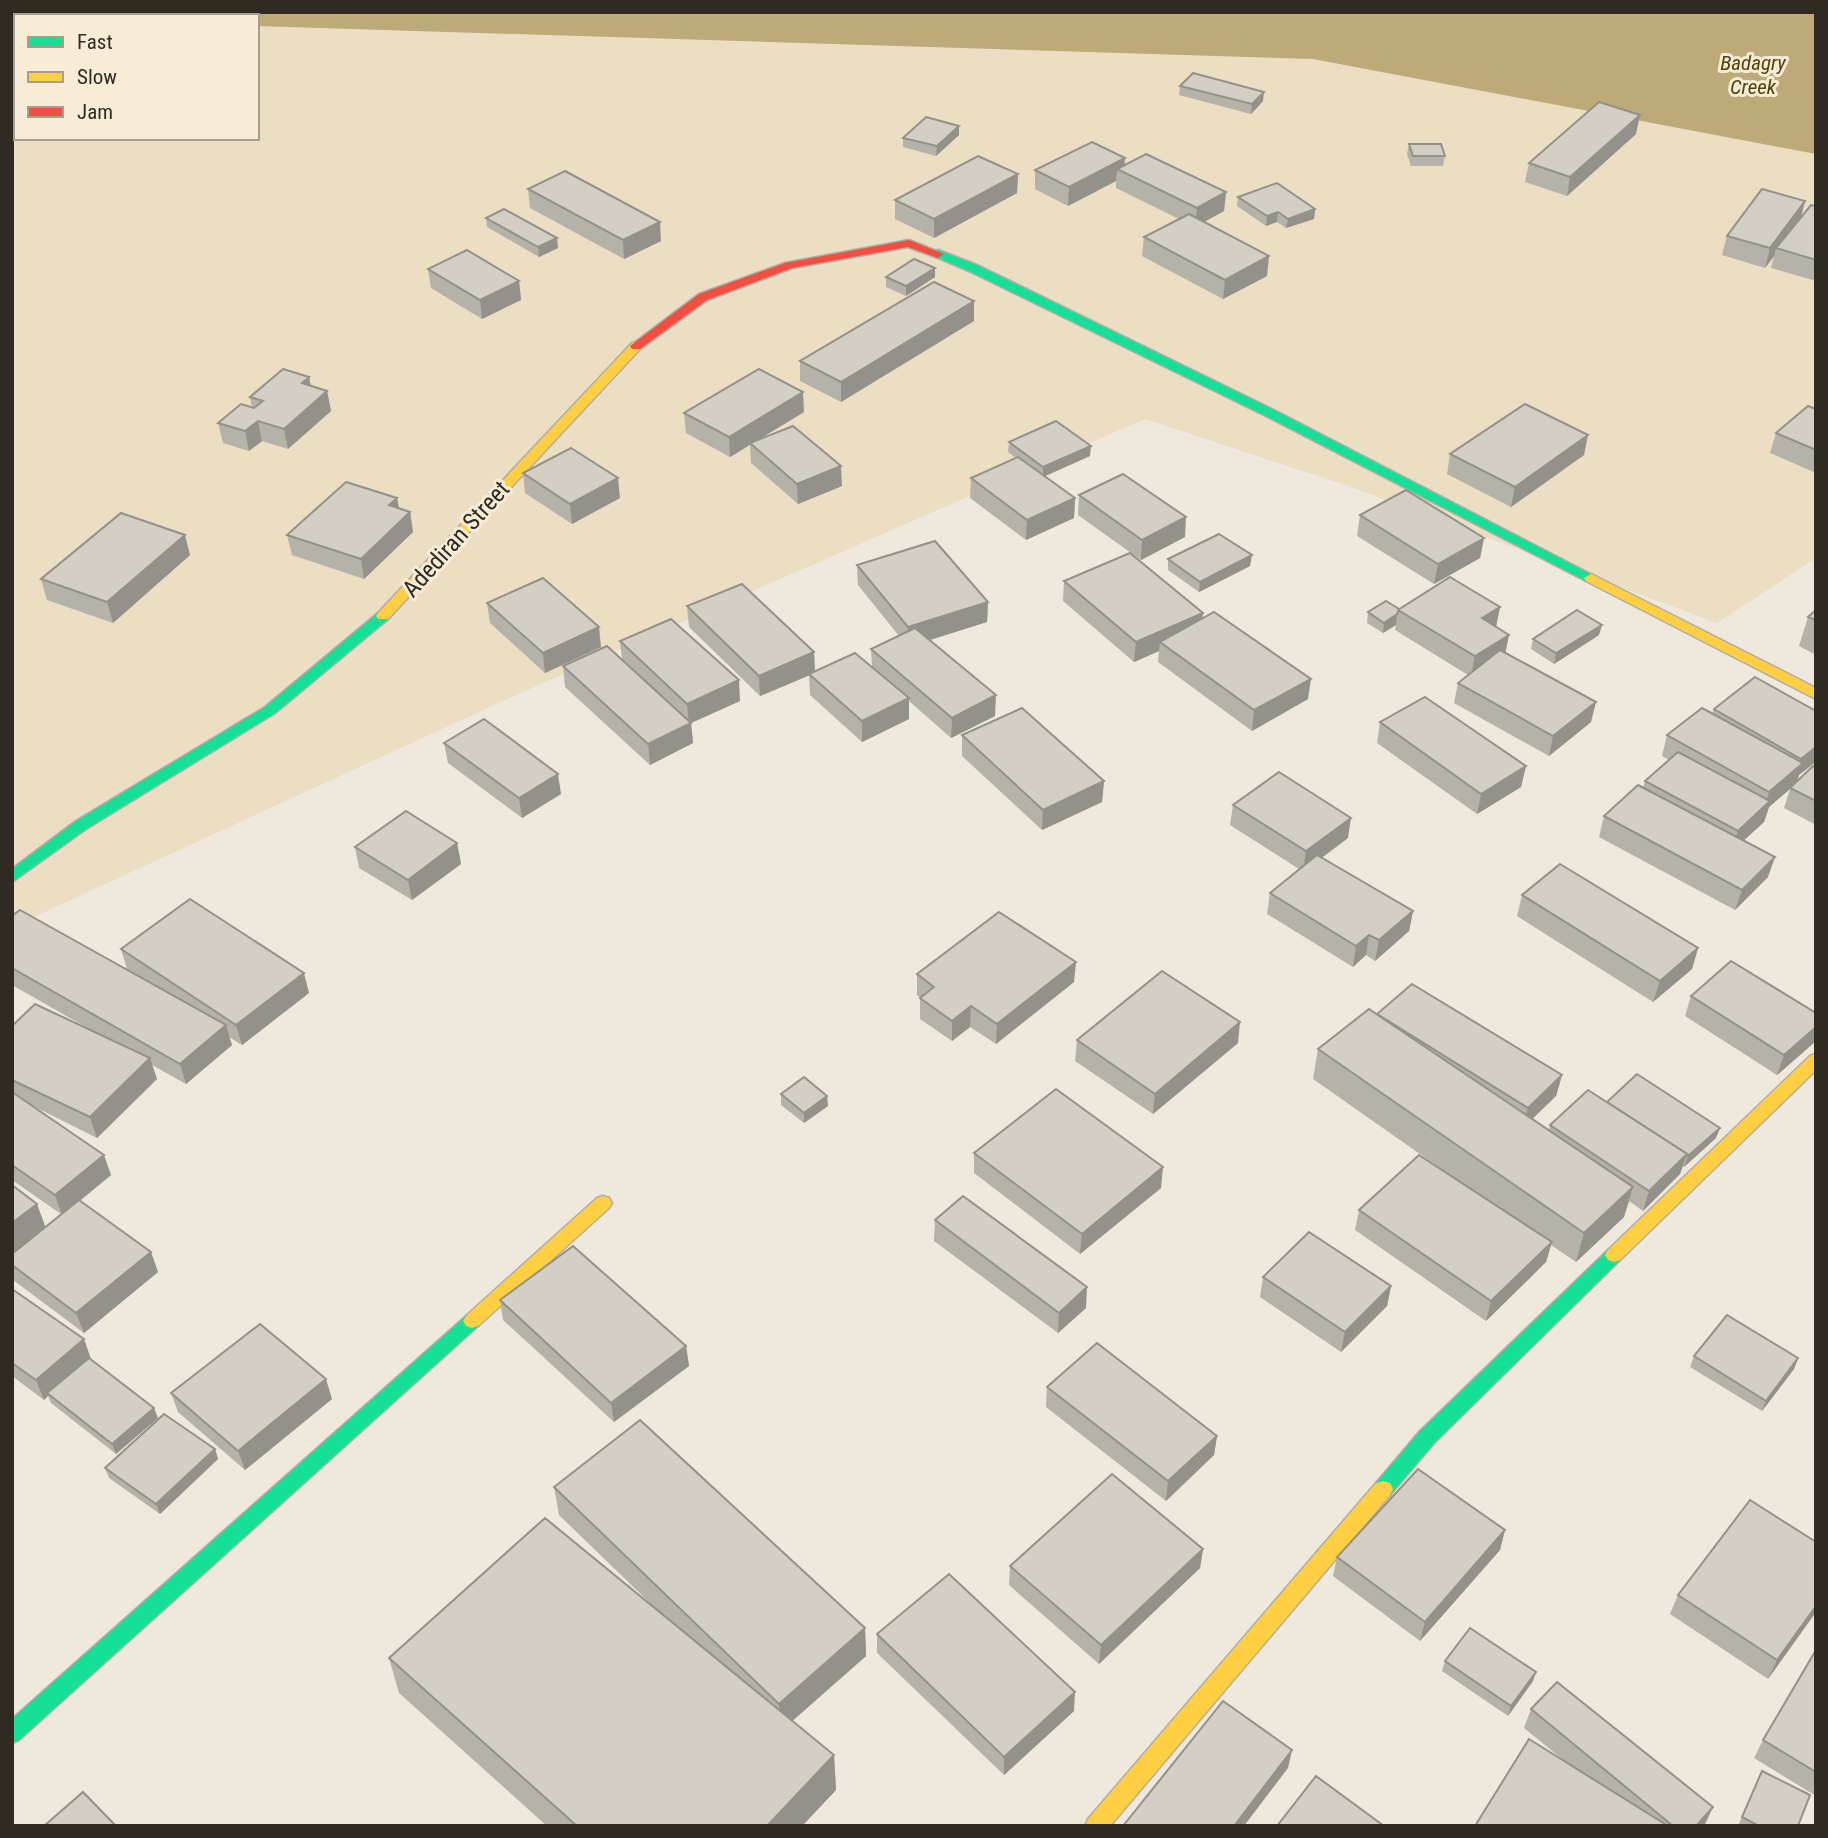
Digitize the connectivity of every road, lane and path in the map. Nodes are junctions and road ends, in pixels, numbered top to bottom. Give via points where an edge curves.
1 (1816, 694) edge
2 (12, 877) edge
3 (1816, 1060) edge
4 (603, 1203) dead end
5 (12, 1733) edge
6 (1096, 1826) edge

1 - 2 street, Adediran Street via 1272,414 973,268 909,243 789,265 703,297 638,343 382,617 270,710 81,825
3 - 6 street via 1427,1437
4 - 5 street

